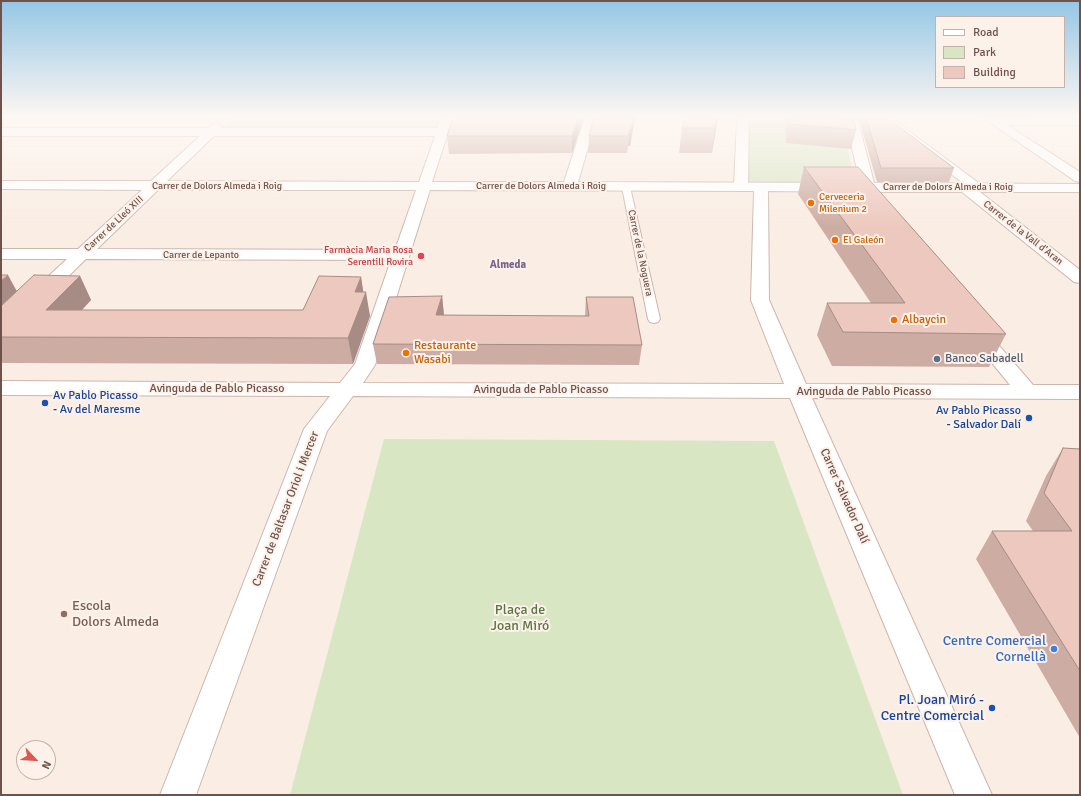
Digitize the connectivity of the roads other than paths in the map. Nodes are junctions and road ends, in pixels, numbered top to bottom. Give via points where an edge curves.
1 (188, 154) edge
2 (435, 154) edge
3 (580, 154) edge
4 (742, 154) edge
5 (860, 154) edge
6 (929, 154) edge
7 (1044, 154) edge
8 (1080, 178) edge
9 (1, 185) edge
10 (155, 186) junction
11 (424, 186) junction
12 (570, 187) junction
13 (626, 187) junction
14 (741, 187) junction
15 (761, 187) junction
16 (866, 187) junction
17 (971, 188) junction
18 (1080, 188) edge
19 (878, 213) edge
20 (1, 254) edge
21 (82, 254) junction
22 (402, 255) junction
23 (1080, 278) edge
24 (964, 316) edge
25 (654, 319) dead end
26 (1, 331) edge
27 (1, 388) edge
28 (347, 389) junction
29 (798, 391) junction
30 (1027, 392) junction
31 (1080, 392) edge
32 (178, 795) edge
33 (974, 795) edge

1 - 10 street, Carrer de Lleó XIII
2 - 11 street, Carrer de Baltasar Oriol i Mercer
3 - 12 street
4 - 14 street
5 - 16 street
6 - 17 street, Carrer de la Vall d'Aran
7 - 8 street
9 - 10 street, Carrer de Dolors Almeda i Roig
10 - 11 street, Carrer de Dolors Almeda i Roig
10 - 21 street, Carrer de Lleó XIII
11 - 12 street, Carrer de Dolors Almeda i Roig
11 - 22 street, Carrer de Baltasar Oriol i Mercer
12 - 13 street, Carrer de Dolors Almeda i Roig
13 - 14 street, Carrer de Dolors Almeda i Roig
13 - 25 lane, Carrer de la Noguera
14 - 15 street, Carrer de Dolors Almeda i Roig
15 - 16 street, Carrer de Dolors Almeda i Roig
15 - 29 street, Carrer Salvador Dalí via 760,300
16 - 17 street, Carrer de Dolors Almeda i Roig
16 - 19 street via 863,195
17 - 18 street, Carrer de Dolors Almeda i Roig
17 - 23 street, Carrer de la Vall d'Aran
20 - 21 street, Carrer de Lepanto
21 - 22 street, Carrer de Lepanto
21 - 26 street, Carrer de Lleó XIII
22 - 28 street, Carrer de Baltasar Oriol i Mercer via 365,365
24 - 30 street
27 - 28 street, Avinguda de Pablo Picasso
28 - 29 street, Avinguda de Pablo Picasso
28 - 32 street, Carrer de Baltasar Oriol i Mercer via 316,429
29 - 30 street, Avinguda de Pablo Picasso
29 - 33 street, Carrer Salvador Dalí
30 - 31 street, Avinguda de Pablo Picasso

